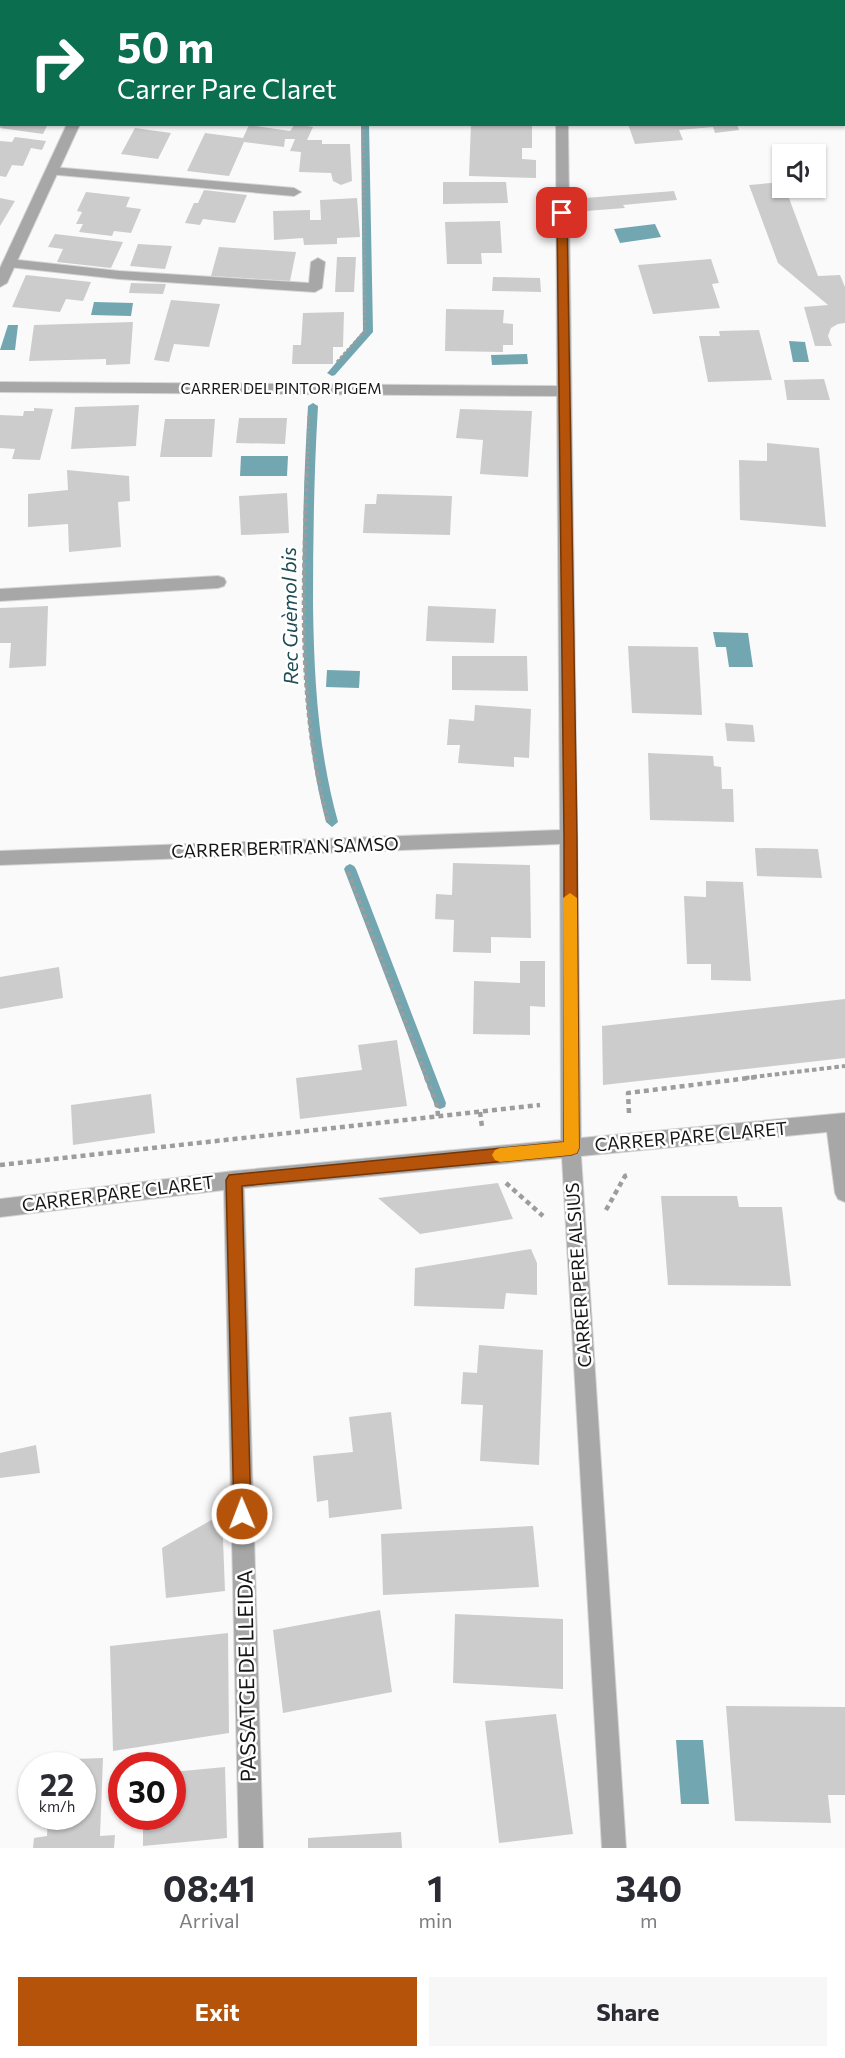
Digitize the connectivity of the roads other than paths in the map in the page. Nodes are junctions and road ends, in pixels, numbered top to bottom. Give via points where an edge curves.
1 (73, 126) edge
2 (562, 126) edge
3 (52, 171) junction
4 (294, 192) dead end
5 (318, 262) dead end
6 (9, 263) junction
7 (0, 283) edge
8 (0, 387) edge
9 (563, 391) junction
10 (218, 582) dead end
11 (0, 595) edge
12 (570, 837) junction
13 (0, 858) edge
14 (840, 1122) edge
15 (571, 1148) junction
16 (234, 1180) junction
17 (845, 1193) edge
18 (0, 1208) edge
19 (251, 1848) edge
20 (614, 1848) edge

1 - 3 street
2 - 9 street, CARRER PERE ALSIUS
3 - 4 street
3 - 6 street
5 - 6 street via 315,288 119,275
6 - 7 street
8 - 9 street, CARRER DEL PINTOR PIGEM
9 - 12 street, CARRER PERE ALSIUS
10 - 11 street
12 - 13 street, CARRER BERTRAN SAMSO
12 - 15 street, CARRER PERE ALSIUS
14 - 15 street, CARRER PARE CLARET
14 - 17 street
15 - 16 street, CARRER PARE CLARET
15 - 20 street, CARRER PERE ALSIUS
16 - 18 street, CARRER PARE CLARET
16 - 19 street, PASSATGE DE LLEIDA

